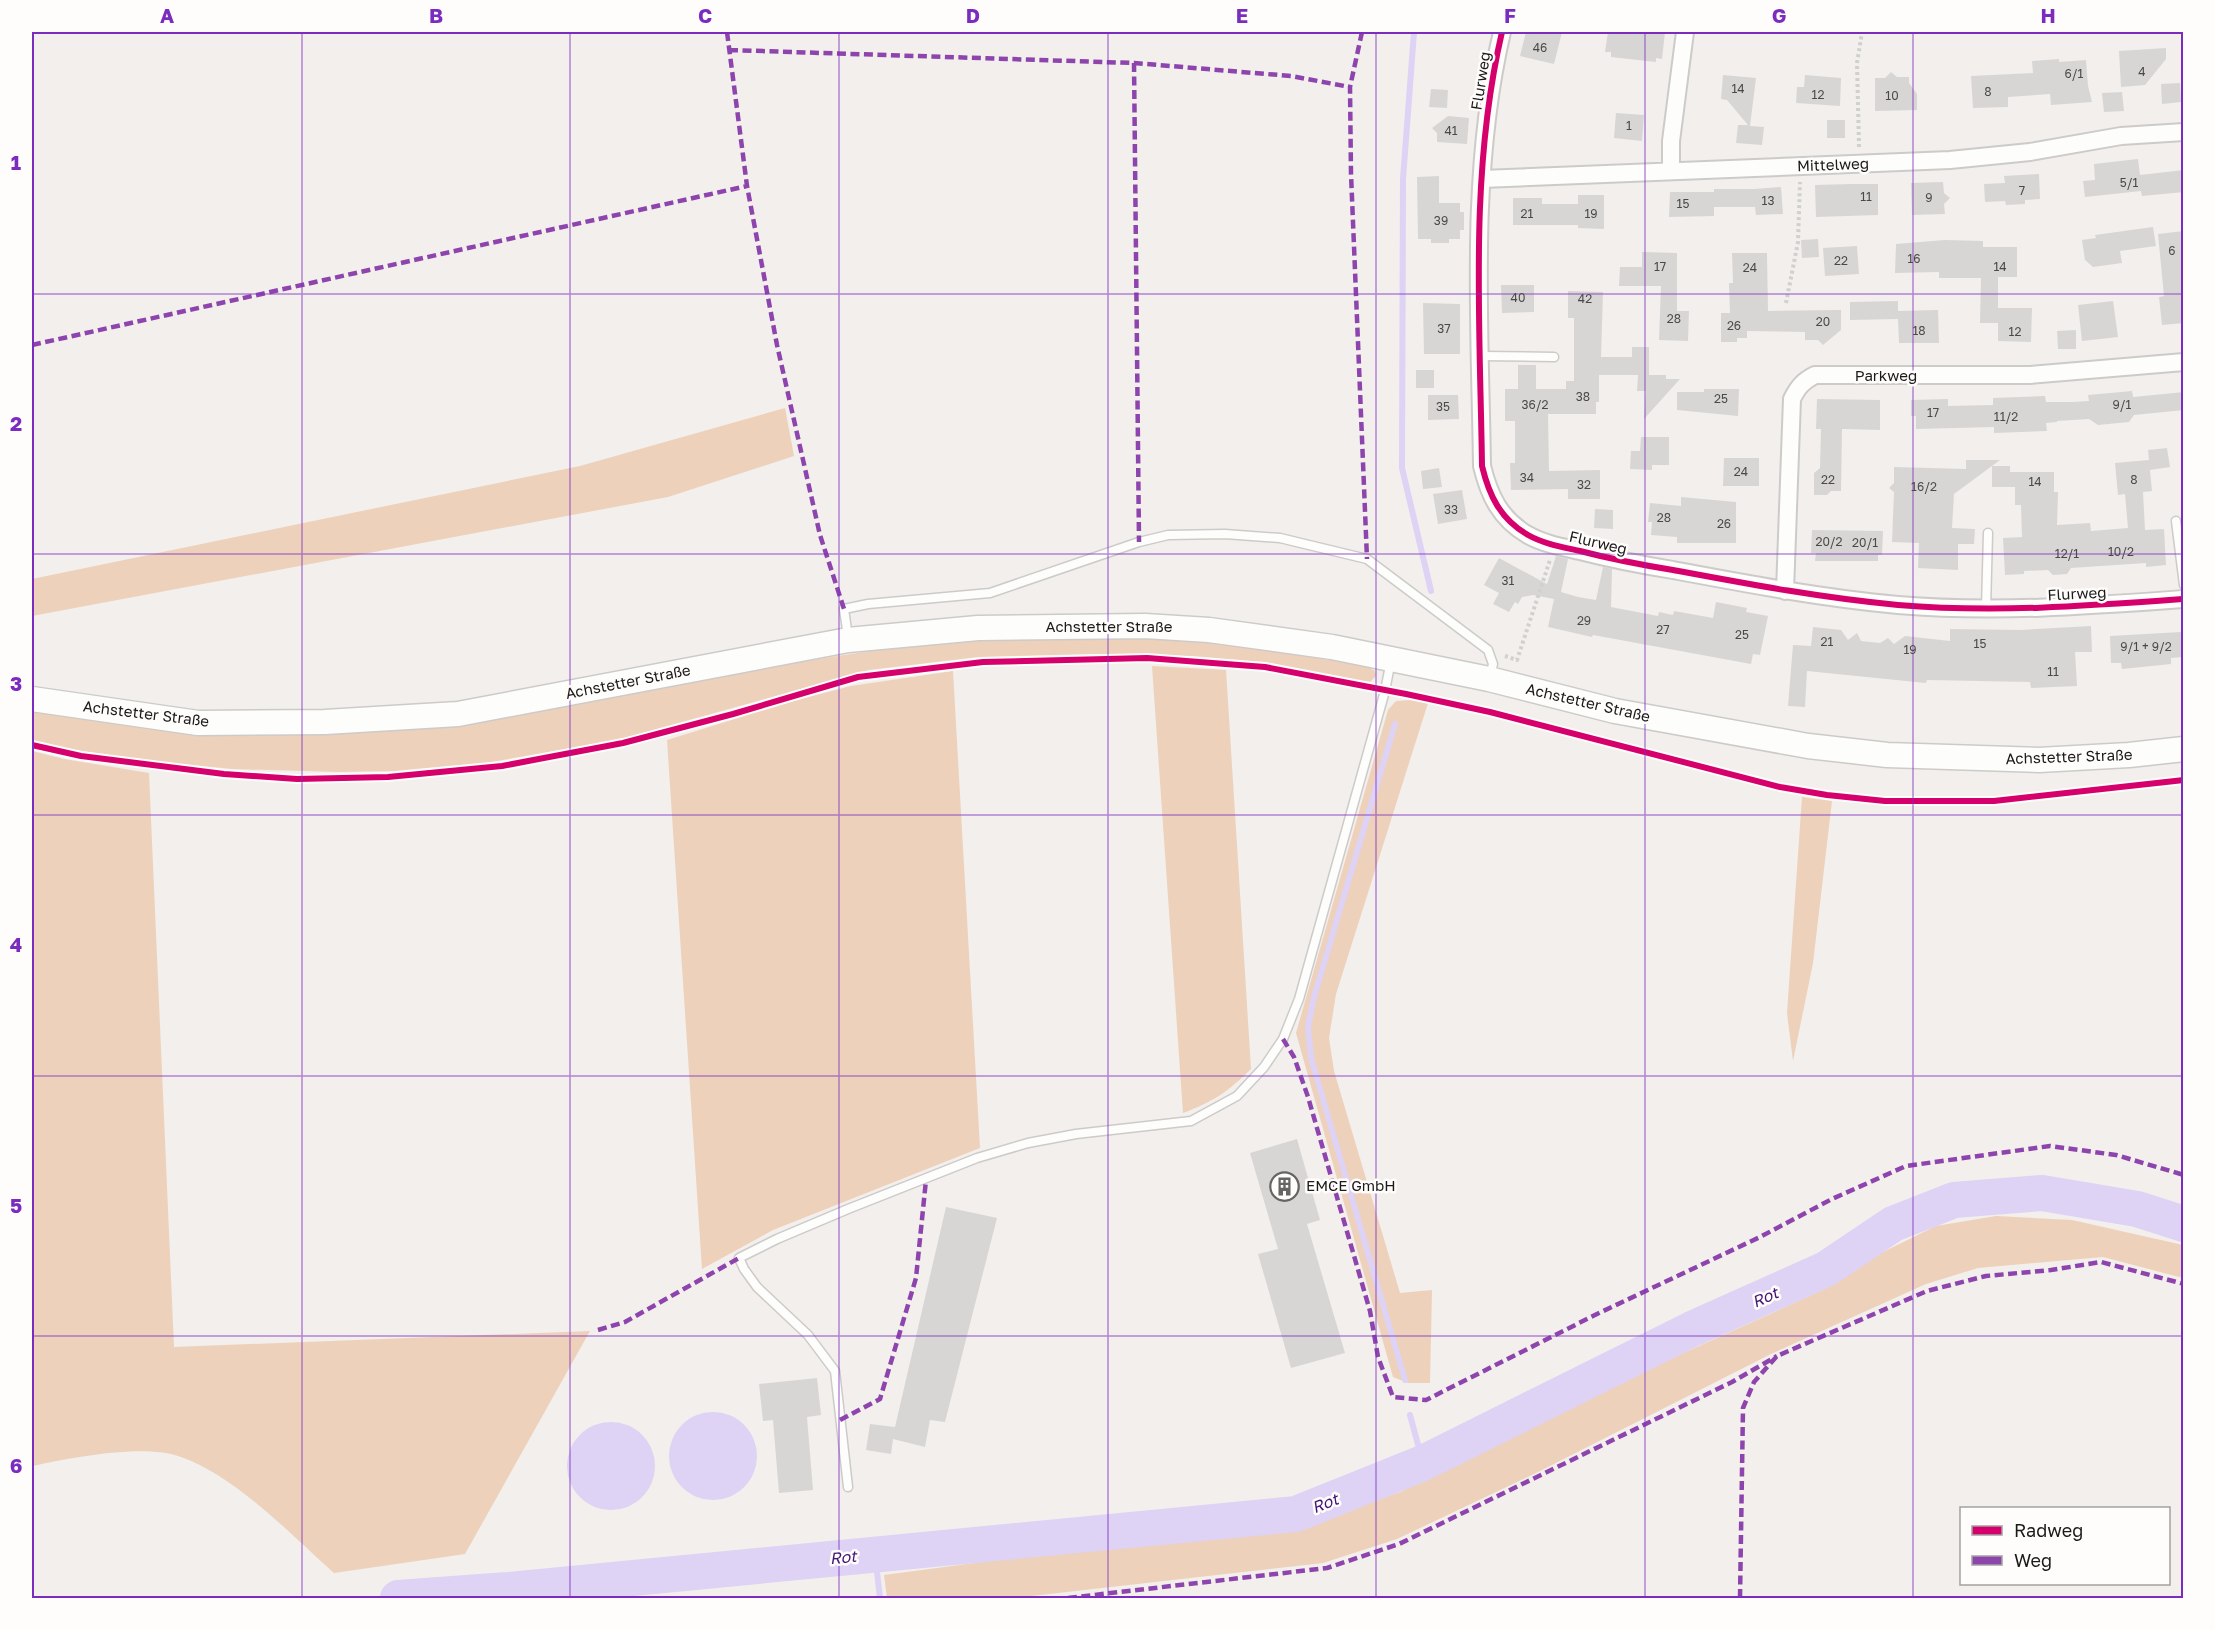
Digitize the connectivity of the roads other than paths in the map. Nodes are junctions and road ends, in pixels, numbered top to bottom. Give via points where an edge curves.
1 (1502, 32) edge
2 (1685, 32) edge
3 (2184, 132) edge
4 (1671, 171) junction
5 (1482, 179) junction
6 (1481, 356) junction
7 (1554, 357) dead end
8 (2184, 362) edge
9 (2176, 521) dead end
10 (1988, 533) dead end
11 (2184, 585) edge
12 (1785, 591) junction
13 (2184, 599) edge
14 (1986, 609) junction
15 (849, 640) junction
16 (1392, 658) junction
17 (1489, 679) junction
18 (32, 699) edge
19 (2184, 748) edge
20 (848, 1487) dead end

1 - 5 street, Flurweg via 1493,72
2 - 4 street via 1671,141
3 - 4 street, Mittelweg via 2121,136 2030,152 1950,160
4 - 5 street, Mittelweg
5 - 6 street, Flurweg
6 - 7 lane
6 - 12 street, Flurweg via 1482,466 1487,487 1496,506 1527,534 1617,560
8 - 12 street, Parkweg via 2030,375 1815,375 1806,380 1792,399
9 - 11 lane
10 - 14 lane
12 - 14 street, Flurweg via 1898,605
13 - 14 street, Flurweg
15 - 16 main road, Achstetter Straße via 978,628 1145,626 1274,638
15 - 17 lane via 844,609 990,593 1139,542 1168,535 1225,534 1280,538 1367,559 1488,650 1492,664
15 - 18 main road, Achstetter Straße via 458,714 325,722 198,723
16 - 17 main road, Achstetter Straße
16 - 20 lane via 1299,999 1283,1040 1237,1096 1191,1121 1076,1134 977,1158 838,1213 739,1258 757,1287 808,1335 835,1371
17 - 19 main road, Achstetter Straße via 1615,711 1808,746 1887,755 2039,760

